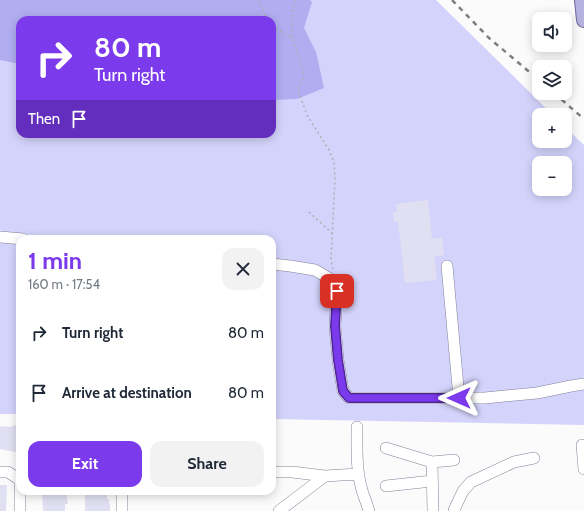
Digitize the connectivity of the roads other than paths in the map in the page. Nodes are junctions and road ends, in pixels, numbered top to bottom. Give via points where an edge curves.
1 (582, 0) edge
2 (584, 20) edge
3 (0, 237) edge
4 (16, 238) edge
5 (276, 264) edge
6 (447, 266) dead end
7 (584, 384) edge
8 (459, 398) junction
9 (358, 427) dead end
10 (582, 445) dead end
11 (386, 448) dead end
12 (534, 458) dead end
13 (454, 460) dead end
14 (432, 462) junction
15 (584, 469) edge
16 (0, 472) edge
17 (276, 472) edge
18 (358, 474) junction
19 (325, 476) junction
20 (16, 477) edge
21 (432, 481) junction
22 (386, 486) dead end
23 (20, 495) edge
24 (122, 495) edge
25 (20, 511) edge
26 (122, 511) edge
27 (279, 511) edge
28 (369, 511) edge
29 (433, 511) edge
30 (454, 511) edge

1 - 2 main road
3 - 4 street
5 - 8 street via 315,270 336,286 335,326 338,360 343,391 349,398
6 - 8 street
7 - 8 street via 537,393
9 - 18 street
10 - 15 street
11 - 14 street
12 - 30 street via 514,462 471,482 463,491
13 - 14 street
14 - 21 street
16 - 20 street via 8,472
17 - 19 street
18 - 19 street
18 - 28 street
19 - 27 street
21 - 22 street
21 - 29 street
23 - 25 street
24 - 26 street

